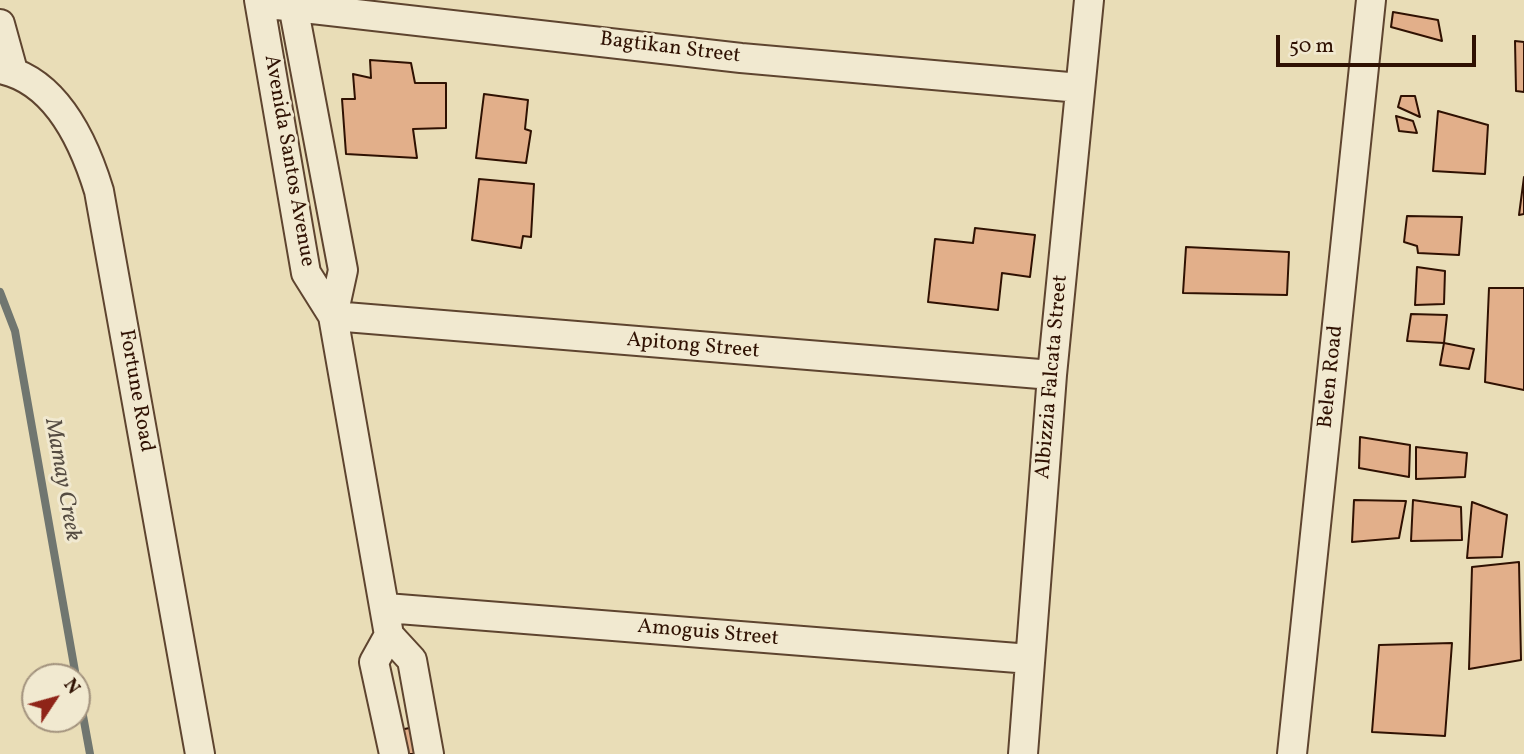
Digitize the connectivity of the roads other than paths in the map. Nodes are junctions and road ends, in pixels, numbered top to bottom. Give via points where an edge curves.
1 (1089, 0) edge
2 (1371, 0) edge
3 (259, 1) edge
4 (292, 3) edge
5 (0, 24) edge
6 (6, 70) edge
7 (1080, 88) junction
8 (334, 316) junction
9 (1052, 374) junction
10 (388, 621) junction
11 (1030, 659) junction
12 (200, 754) edge
13 (394, 754) edge
14 (429, 754) edge
15 (1023, 754) edge
16 (1292, 754) edge

1 - 7 street, Albizzia Falcata Street
2 - 16 street, Belen Road
3 - 4 street, Bagtikan Street
3 - 8 street, Avenida Santos Avenue via 306,273
4 - 7 street, Bagtikan Street via 741,58
4 - 8 street, Avenida Santos Avenue via 343,270
5 - 6 street
6 - 12 street, Fortune Road via 34,84 68,122 88,156 99,191
7 - 9 street, Albizzia Falcata Street
8 - 9 street, Apitong Street
8 - 10 street, Avenida Santos Avenue
9 - 11 street, Albizzia Falcata Street
10 - 11 street, Amoguis Street
10 - 13 street via 374,662
10 - 14 street via 412,660
11 - 15 street, Albizzia Falcata Street

